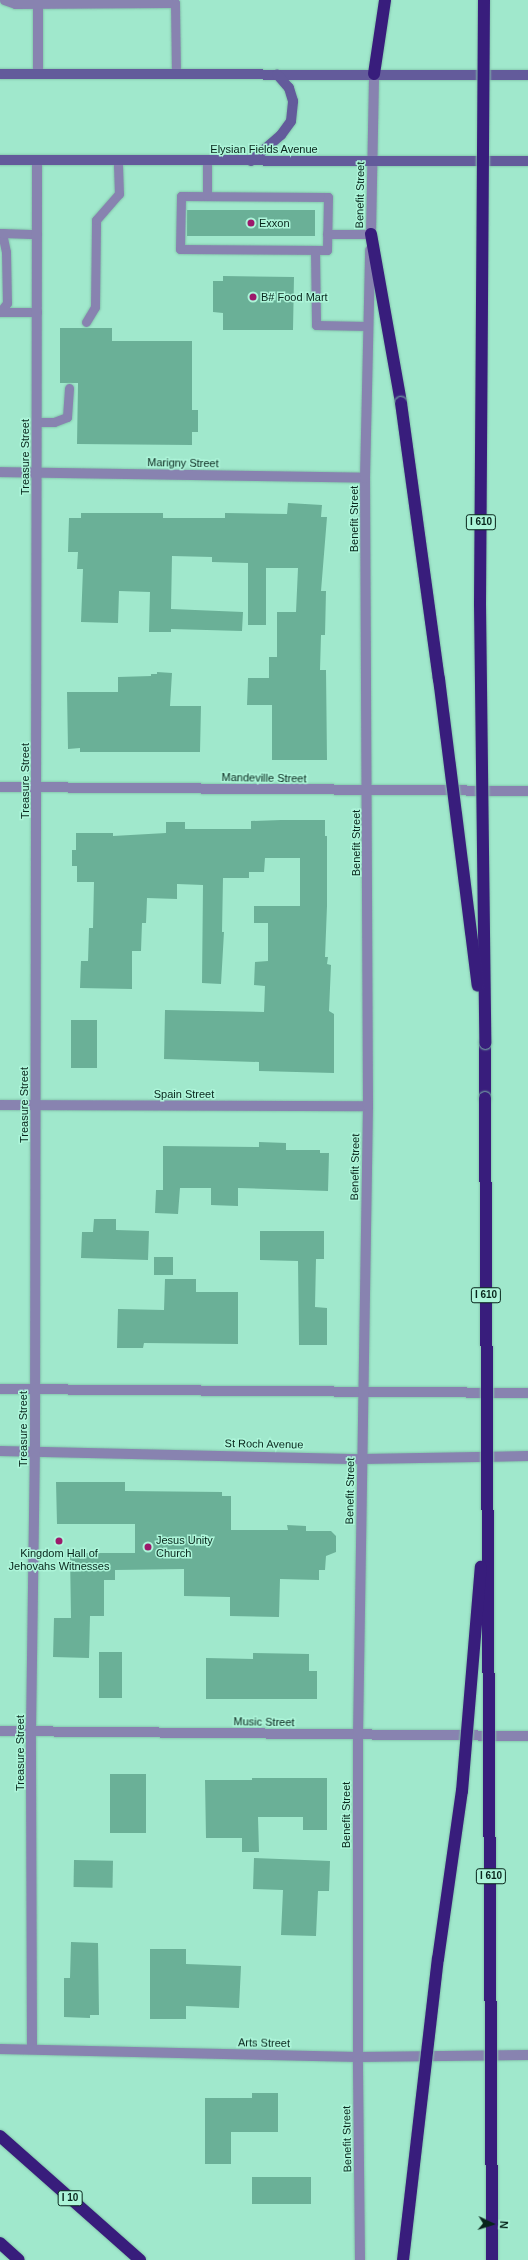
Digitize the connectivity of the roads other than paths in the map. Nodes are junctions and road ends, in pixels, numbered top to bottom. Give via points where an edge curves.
1 (4, 0) edge
2 (385, 0) edge
3 (484, 0) edge
4 (38, 2) edge
5 (179, 2) edge
6 (0, 74) edge
7 (38, 74) junction
8 (176, 74) junction
9 (277, 74) junction
10 (374, 74) junction
11 (528, 75) edge
12 (0, 160) edge
13 (37, 160) junction
14 (118, 160) junction
15 (207, 161) junction
16 (251, 161) junction
17 (528, 161) edge
18 (372, 162) junction
19 (207, 196) junction
20 (1, 233) edge
21 (37, 234) junction
22 (327, 234) junction
23 (371, 234) junction
24 (315, 250) junction
25 (0, 312) edge
26 (37, 312) junction
27 (86, 322) dead end
28 (368, 326) junction
29 (69, 388) dead end
30 (37, 422) junction
31 (0, 472) edge
32 (37, 472) junction
33 (365, 478) junction
34 (0, 787) edge
35 (37, 787) junction
36 (528, 790) edge
37 (367, 791) junction
38 (485, 1043) junction
39 (0, 1105) edge
40 (36, 1105) junction
41 (368, 1106) junction
42 (0, 1390) edge
43 (35, 1390) junction
44 (364, 1393) junction
45 (528, 1393) edge
46 (0, 1451) edge
47 (35, 1452) junction
48 (528, 1456) edge
49 (362, 1458) junction
50 (487, 1492) junction
51 (0, 1731) edge
52 (31, 1731) junction
53 (358, 1736) junction
54 (528, 1736) edge
55 (0, 2049) edge
56 (32, 2049) junction
57 (528, 2055) edge
58 (358, 2057) junction
59 (0, 2136) edge
60 (0, 2243) edge
61 (19, 2260) edge
62 (140, 2260) edge
63 (360, 2260) edge
64 (403, 2260) edge
65 (492, 2260) edge

1 - 4 lane via 15,4
2 - 10 highway
3 - 38 highway, I 610, bridge via 480,612
4 - 5 lane
4 - 7 street
5 - 8 lane
6 - 7 main road
7 - 8 main road
8 - 9 main road
9 - 10 main road
9 - 16 main road via 289,88 293,101 291,121 281,135
10 - 11 main road
10 - 18 street, Benefit Street
12 - 13 main road, Elysian Fields Avenue
13 - 14 main road, Elysian Fields Avenue
13 - 21 street, Treasure Street
14 - 15 main road, Elysian Fields Avenue
14 - 27 lane via 120,194 96,220 95,307
15 - 16 main road, Elysian Fields Avenue
15 - 19 lane
16 - 18 main road, Elysian Fields Avenue
17 - 18 main road, Elysian Fields Avenue
18 - 23 street, Benefit Street
19 - 22 lane via 328,197
19 - 24 lane via 181,196 180,249
20 - 21 lane
20 - 25 lane via 6,252 6,303
21 - 26 street, Treasure Street
22 - 23 lane
22 - 24 lane via 327,250
23 - 28 street, Benefit Street
23 - 38 highway, bridge via 401,403
24 - 28 lane via 316,325
25 - 26 lane
26 - 30 street, Treasure Street
28 - 33 street, Benefit Street
29 - 30 lane via 67,418 54,422
30 - 32 street, Treasure Street
31 - 32 street, Marigny Street
32 - 33 street, Marigny Street
32 - 35 street, Treasure Street
33 - 37 street, Benefit Street
34 - 35 street, Mandeville Street
35 - 37 street, Mandeville Street
35 - 40 street, Treasure Street
36 - 37 street, Mandeville Street
37 - 41 street, Benefit Street
38 - 50 highway, I 610, bridge
39 - 40 street, Spain Street
40 - 41 street, Spain Street
40 - 43 street, Treasure Street
41 - 44 street, Benefit Street
42 - 43 street
43 - 44 street
43 - 47 street, Treasure Street
44 - 45 street
44 - 49 street, Benefit Street
46 - 47 street, St Roch Avenue
47 - 49 street, St Roch Avenue
47 - 52 street, Treasure Street
48 - 49 street, St Roch Avenue
49 - 53 street, Benefit Street
50 - 64 highway, bridge via 462,1791 437,1967
50 - 65 highway, I 610, bridge
51 - 52 street, Music Street
52 - 53 street, Music Street
52 - 56 street, Treasure Street
53 - 54 street, Music Street
53 - 58 street, Benefit Street
55 - 56 street, Arts Street
56 - 58 street, Arts Street
57 - 58 street, Arts Street
58 - 63 street, Benefit Street
59 - 62 highway, I 10
60 - 61 highway

